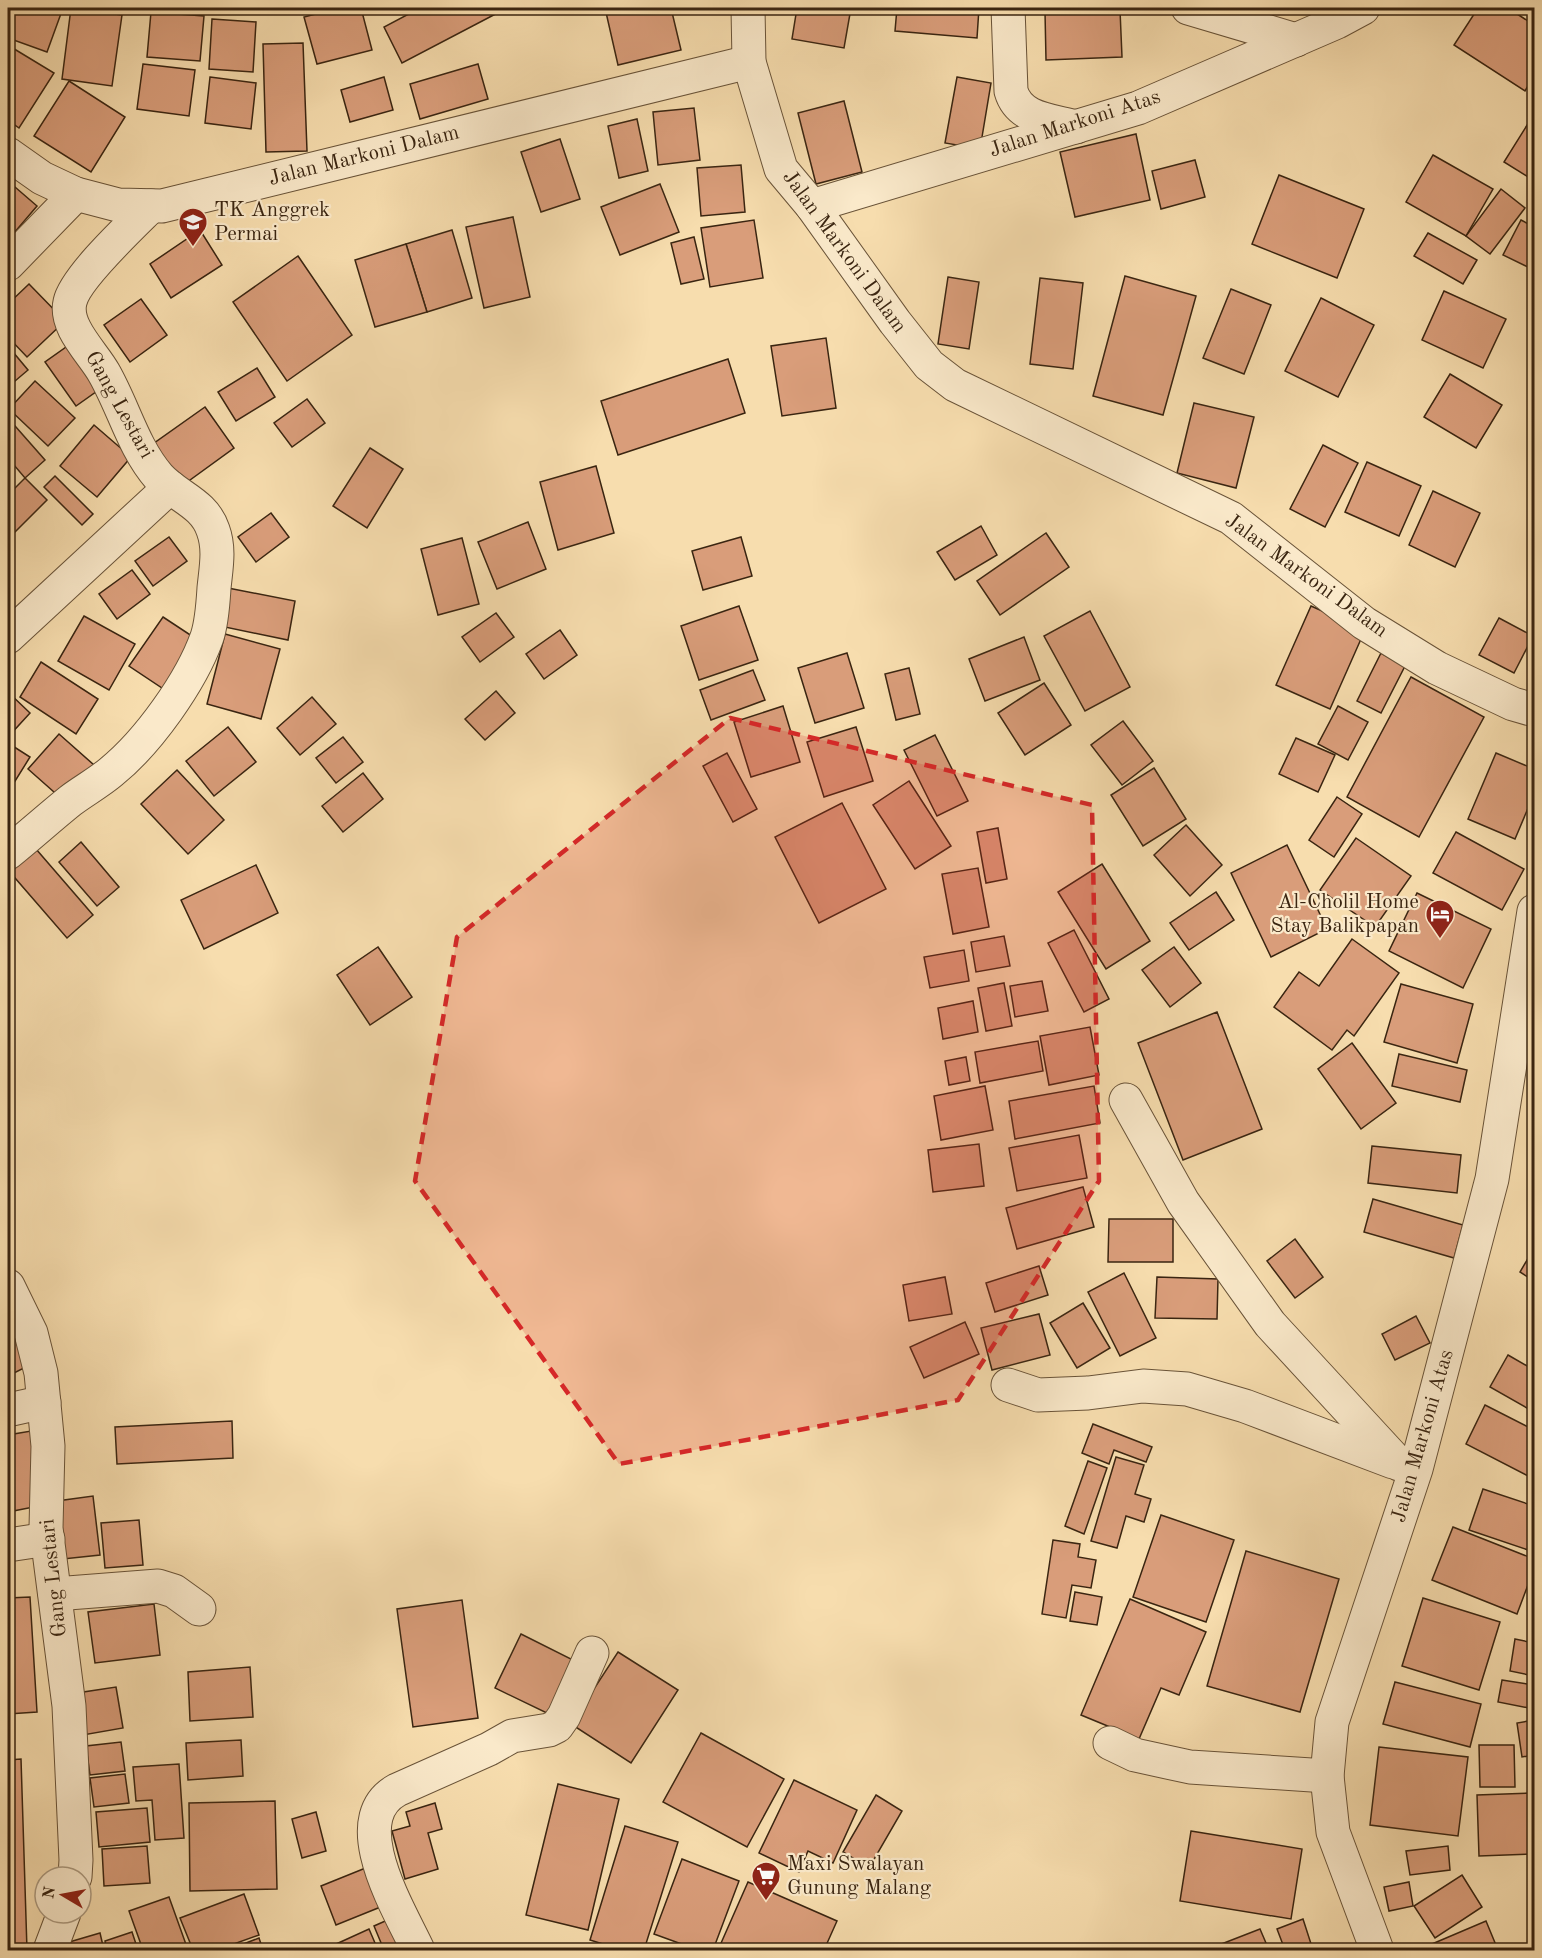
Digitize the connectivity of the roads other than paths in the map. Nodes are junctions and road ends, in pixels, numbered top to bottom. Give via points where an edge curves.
1 (748, 8) edge
2 (1008, 8) edge
3 (1188, 8) edge
4 (1364, 8) edge
5 (1296, 40) junction
6 (750, 63) junction
7 (1076, 127) junction
8 (8, 154) edge
9 (75, 194) junction
10 (151, 206) junction
11 (812, 206) junction
12 (8, 264) edge
13 (170, 487) junction
14 (8, 637) edge
15 (1534, 710) edge
16 (8, 853) edge
17 (1534, 911) edge
18 (1521, 1081) edge
19 (1126, 1100) dead end
20 (8, 1286) edge
21 (1008, 1385) dead end
22 (44, 1402) junction
23 (8, 1410) edge
24 (1408, 1467) junction
25 (48, 1539) junction
26 (8, 1545) edge
27 (55, 1594) junction
28 (199, 1609) dead end
29 (592, 1653) dead end
30 (1110, 1743) dead end
31 (1327, 1776) junction
32 (76, 1865) edge
33 (59, 1925) edge
34 (50, 1950) edge
35 (418, 1950) edge
36 (1377, 1950) edge

1 - 6 street
2 - 7 street via 1014,103 1025,112
3 - 5 street
4 - 5 street, Jalan Markoni Atas
5 - 7 street, Jalan Markoni Atas via 1138,108
6 - 10 street, Jalan Markoni Dalam
6 - 11 street, Jalan Markoni Dalam via 782,169
7 - 11 street, Jalan Markoni Atas
8 - 9 street, Jalan Markoni Dalam via 42,178
9 - 10 street, Jalan Markoni Dalam via 118,206
9 - 12 street
10 - 13 street, Gang Lestari via 73,293 69,312 135,439
11 - 15 street, Jalan Markoni Dalam via 928,365 956,385 1231,518 1364,623 1437,668
13 - 14 street
13 - 16 street, Gang Lestari via 204,511 218,551 208,635 198,660 184,686 126,760
17 - 18 street, Jalan Markoni Atas
18 - 24 street, Jalan Markoni Atas
19 - 24 street via 1183,1202 1270,1324
20 - 22 street, Gang Lestari via 31,1333
21 - 24 street via 1038,1395 1143,1386 1187,1389 1245,1406
22 - 23 street
22 - 25 street, Gang Lestari
24 - 31 street, Jalan Markoni Atas via 1332,1722
25 - 26 street
25 - 27 street, Gang Lestari
27 - 28 street via 158,1586 174,1590
27 - 32 street, Gang Lestari via 69,1706
29 - 35 street via 557,1726 512,1736 397,1790 377,1810 376,1852
30 - 31 street via 1135,1755 1190,1767
31 - 36 street, Jalan Markoni Atas via 1333,1832
33 - 34 street

